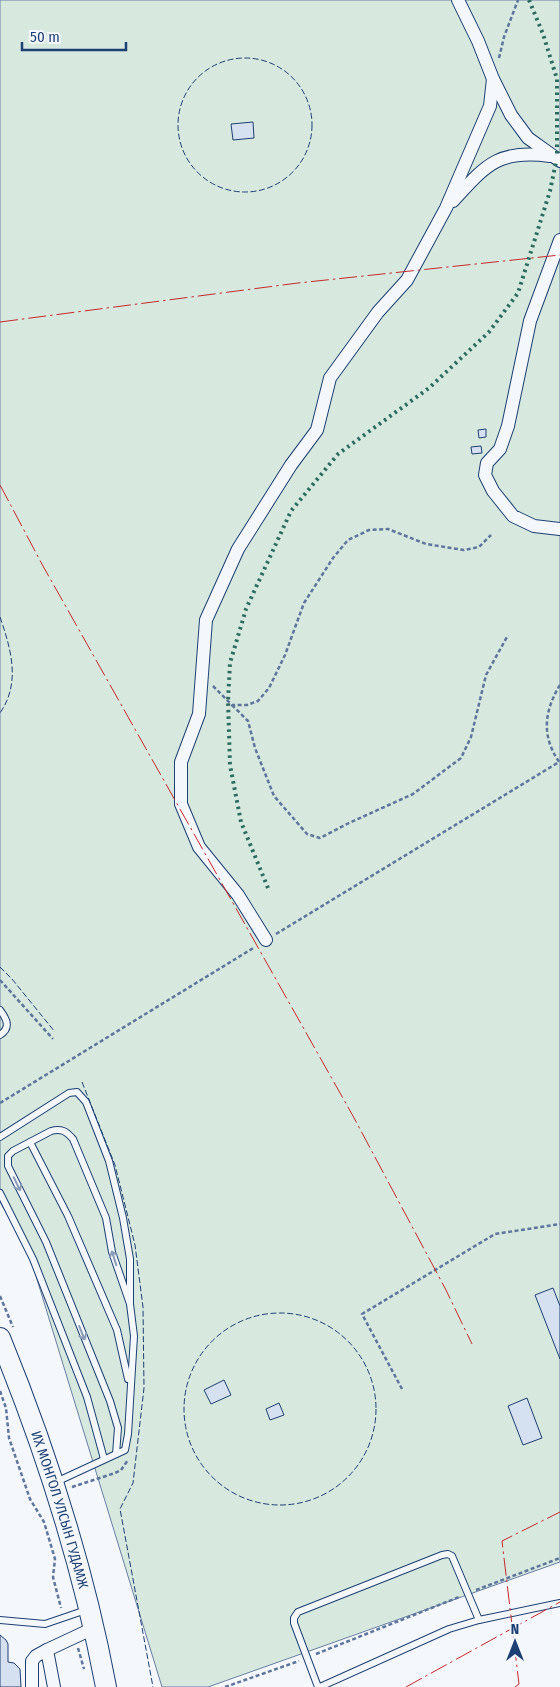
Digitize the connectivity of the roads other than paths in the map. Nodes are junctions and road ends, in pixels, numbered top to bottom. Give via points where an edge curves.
1 (458, 0) edge
2 (493, 78) junction
3 (556, 159) edge
4 (446, 208) junction
5 (560, 240) edge
6 (560, 529) edge
7 (266, 940) road end
8 (0, 1010) edge
9 (0, 1035) edge
10 (0, 1137) edge
11 (30, 1142) junction
12 (0, 1193) edge
13 (130, 1304) junction
14 (0, 1338) edge
15 (130, 1385) junction
16 (116, 1454) junction
17 (104, 1459) junction
18 (52, 1483) junction
19 (560, 1603) edge
20 (89, 1609) junction
21 (0, 1620) edge
22 (479, 1620) junction
23 (94, 1628) junction
24 (47, 1650) junction
25 (104, 1685) edge
26 (32, 1687) edge
27 (54, 1687) edge
28 (319, 1687) edge

1 - 2 street
2 - 3 street via 511,115 528,138
2 - 4 street via 490,106
3 - 4 street via 518,154 496,161 480,171
4 - 7 street via 407,280 378,312 330,378 317,430 290,465 238,549 206,620 199,714 181,762 181,804 199,847 238,895
5 - 6 street via 530,321 508,426 500,449 487,463 485,475 513,516 534,526
8 - 9 lane via 7,1018 7,1026
10 - 13 lane via 69,1093 77,1092 86,1102 109,1162 123,1218 130,1259
13 -> 11 lane via 112,1252 106,1218 73,1139 58,1129
11 - 15 lane via 68,1216 117,1330
11 -> 16 lane via 8,1156 8,1166 46,1242 110,1402 118,1428
12 - 17 lane via 33,1259 87,1397
13 - 15 lane via 134,1336
14 - 18 main road, ИХ МОНГОЛ УЛСЫН ГУДАМЖ
15 - 16 lane via 125,1450
16 - 17 lane
17 - 18 lane
18 - 20 main road, ИХ МОНГОЛ УЛСЫН ГУДАМЖ
19 - 22 lane
20 - 21 lane via 45,1624
20 - 23 main road, ИХ МОНГОЛ УЛСЫН ГУДАМЖ
22 - 28 lane via 449,1629
22 - 28 lane via 452,1556 448,1554 298,1612 294,1623
23 - 24 street
23 - 25 main road, ИХ МОНГОЛ УЛСЫН ГУДАМЖ
24 - 26 street via 32,1661
24 - 27 street

